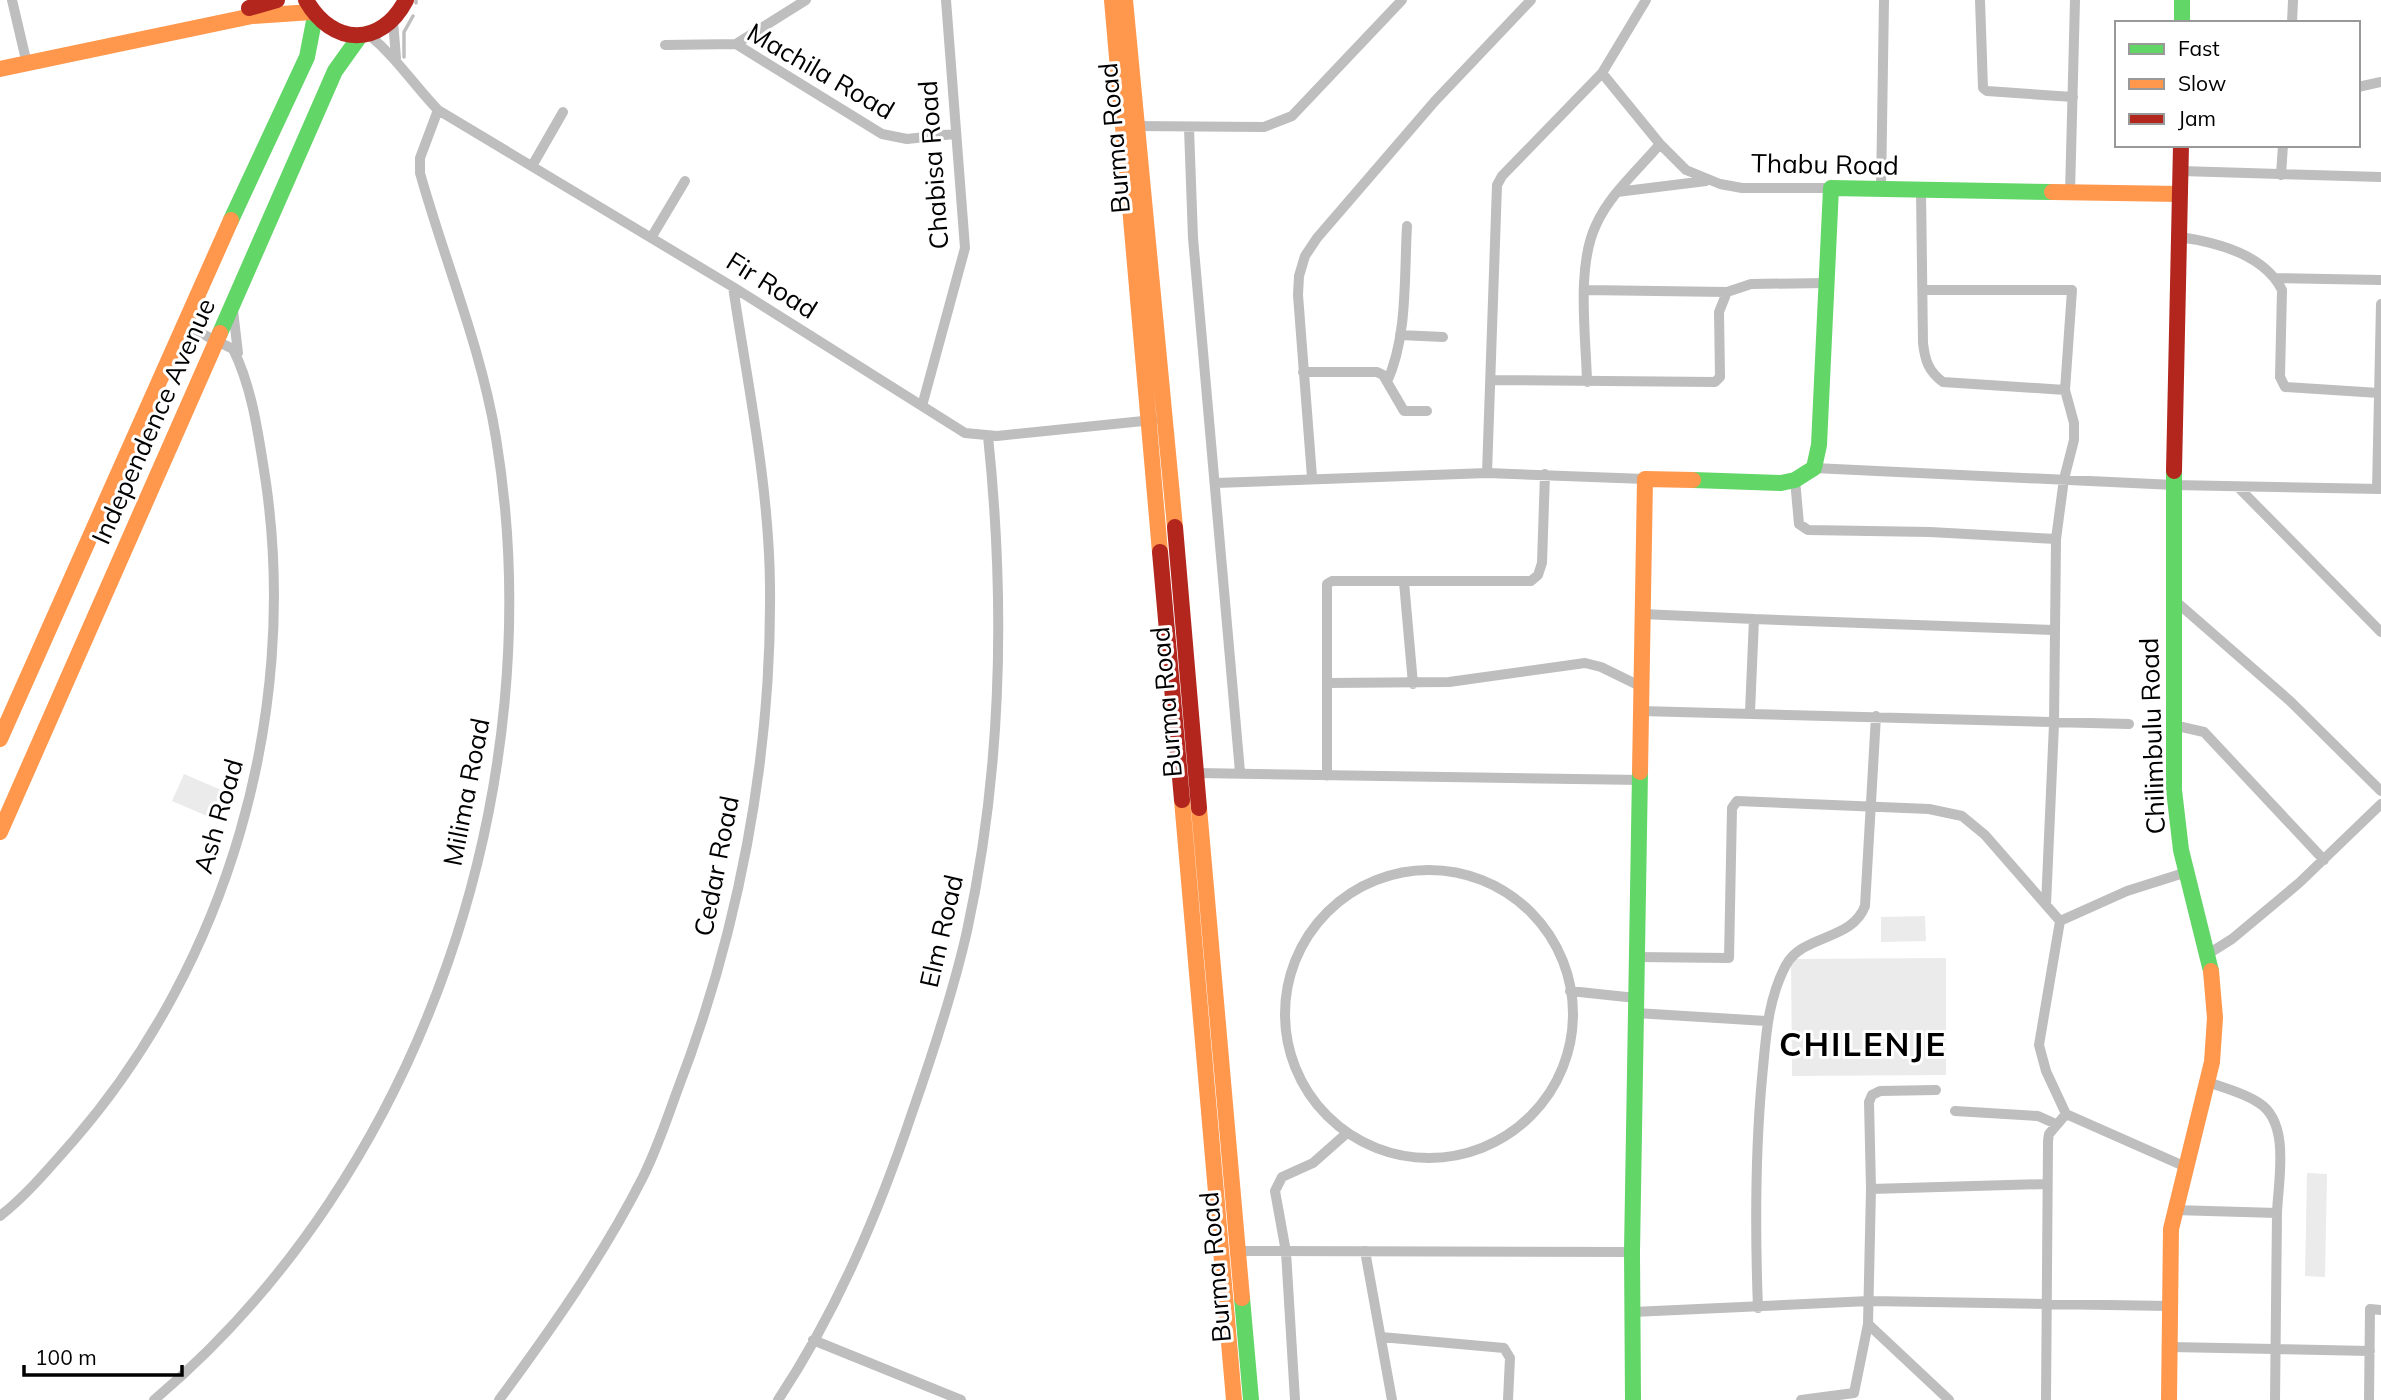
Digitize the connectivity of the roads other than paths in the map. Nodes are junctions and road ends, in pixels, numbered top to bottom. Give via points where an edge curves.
1 (12, 0) edge
2 (277, 0) edge
3 (405, 0) edge
4 (806, 0) edge
5 (946, 0) edge
6 (1112, 0) edge
7 (1125, 0) edge
8 (1402, 0) edge
9 (1531, 0) edge
10 (1646, 0) edge
11 (1884, 0) edge
12 (1980, 0) edge
13 (2075, 0) edge
14 (2182, 0) edge
15 (2293, 0) edge
16 (311, 9) edge
17 (393, 21) junction
18 (2182, 21) edge
19 (2291, 21) edge
20 (365, 35) junction
21 (736, 44) junction
22 (665, 45) dead end
23 (396, 58) junction
24 (0, 61) edge
25 (26, 61) junction
26 (0, 69) edge
27 (1602, 73) junction
28 (2381, 82) edge
29 (2360, 87) edge
30 (2073, 96) junction
31 (439, 110) junction
32 (563, 112) dead end
33 (1129, 126) junction
34 (1189, 128) junction
35 (954, 134) junction
36 (1660, 144) junction
37 (2182, 147) edge
38 (2283, 147) edge
39 (532, 166) junction
40 (2181, 171) junction
41 (2281, 175) junction
42 (2381, 177) edge
43 (685, 181) dead end
44 (1709, 181) junction
45 (1831, 188) junction
46 (1881, 190) junction
47 (1921, 191) junction
48 (1617, 192) junction
49 (2070, 193) junction
50 (2180, 194) junction
51 (1407, 226) dead end
52 (2179, 237) junction
53 (651, 238) junction
54 (2276, 278) junction
55 (2381, 280) edge
56 (1826, 283) junction
57 (733, 287) junction
58 (1585, 290) junction
59 (1923, 290) junction
60 (1727, 292) junction
61 (234, 297) junction
62 (2381, 304) edge
63 (182, 324) junction
64 (1400, 334) junction
65 (1443, 337) dead end
66 (215, 341) junction
67 (240, 362) junction
68 (1303, 372) junction
69 (1492, 380) junction
70 (1387, 382) junction
71 (1587, 382) junction
72 (2065, 390) junction
73 (2379, 393) junction
74 (922, 406) junction
75 (1427, 411) dead end
76 (1158, 419) junction
77 (988, 436) junction
78 (1814, 468) junction
79 (1487, 472) junction
80 (1545, 474) junction
81 (1312, 477) junction
82 (1645, 479) junction
83 (2064, 479) junction
84 (1795, 480) junction
85 (1216, 483) junction
86 (2174, 485) junction
87 (2238, 487) junction
88 (2379, 489) edge
89 (2056, 539) junction
90 (1404, 582) junction
91 (2173, 599) junction
92 (1642, 614) junction
93 (1754, 619) junction
94 (2053, 630) junction
95 (2381, 632) edge
96 (1327, 683) junction
97 (1413, 684) junction
98 (1642, 687) junction
99 (1642, 710) junction
100 (1750, 712) junction
101 (1875, 716) junction
102 (2054, 724) junction
103 (2129, 724) dead end
104 (2174, 724) junction
105 (0, 738) edge
106 (1240, 772) junction
107 (1197, 773) junction
108 (1327, 776) junction
109 (1642, 780) junction
110 (2381, 791) edge
111 (2381, 804) edge
112 (1871, 806) junction
113 (0, 832) edge
114 (2324, 860) junction
115 (2187, 872) junction
116 (2046, 905) junction
117 (2060, 921) junction
118 (2208, 954) junction
119 (1637, 957) junction
120 (1570, 991) junction
121 (1636, 1005) junction
122 (1766, 1021) junction
123 (2208, 1082) junction
124 (1936, 1090) dead end
125 (1955, 1111) dead end
126 (2066, 1114) junction
127 (2056, 1124) junction
128 (1347, 1133) junction
129 (2186, 1167) junction
130 (2047, 1184) junction
131 (1871, 1189) junction
132 (2174, 1210) junction
133 (2277, 1213) junction
134 (0, 1216) edge
135 (1238, 1251) junction
136 (1365, 1251) junction
137 (1286, 1252) junction
138 (1632, 1252) junction
139 (1870, 1301) junction
140 (2047, 1303) junction
141 (2169, 1306) junction
142 (1758, 1308) junction
143 (2381, 1310) edge
144 (1633, 1312) junction
145 (1868, 1324) junction
146 (1381, 1337) junction
147 (813, 1340) junction
148 (2170, 1347) junction
149 (2276, 1350) junction
150 (2370, 1351) junction
151 (1854, 1397) edge
152 (154, 1400) edge
153 (499, 1400) edge
154 (778, 1400) edge
155 (961, 1400) edge
156 (1234, 1400) edge
157 (1251, 1400) edge
158 (1295, 1400) edge
159 (1392, 1400) edge
160 (1508, 1400) edge
161 (1633, 1400) edge
162 (1801, 1400) edge
163 (1949, 1400) edge
164 (2046, 1400) edge
165 (2169, 1400) edge
166 (2275, 1400) edge
167 (2369, 1400) edge

1 - 25 street
2 - 25 main road
3 - 17 main road
4 - 21 street
5 - 35 street, Chabisa Road
6 - 33 main road, Burma Road
7 - 33 main road, Burma Road
8 - 34 street via 1292,117 1264,127
9 - 68 street via 1435,102 1305,256 1298,295
10 - 27 street
11 - 46 street
12 - 30 street via 1983,88
13 - 30 street
14 - 18 main road
15 - 19 street
16 - 20 main road via 330,30
16 - 25 main road via 252,16
16 - 63 main road, Independence Avenue via 307,57
17 - 20 main road
17 - 23 street, Fir Road
20 - 23 street, Fir Road
20 - 61 main road, Independence Avenue via 348,49 335,71
21 - 22 street, Machila Road
21 - 35 street, Machila Road via 882,134 907,138
23 - 31 street, Fir Road
24 - 25 main road
25 - 26 main road
27 - 36 street, Thabu Road
27 - 69 street via 1497,185
28 - 29 street
30 - 49 street
31 - 39 street, Fir Road
31 - 152 street, Milima Road via 420,158 420,173 485,381 504,493 509,664 497,775 460,930 423,1026 379,1117 274,1279
32 - 39 street
33 - 34 street
33 - 76 main road, Burma Road
34 - 85 street via 1194,250
35 - 74 street, Chabisa Road via 965,248
36 - 44 street, Thabu Road via 1686,170
36 - 48 street
37 - 40 main road, Chilimbulu Road
38 - 41 street
39 - 53 street, Fir Road
40 - 41 street
40 - 50 main road, Chilimbulu Road
41 - 42 street
43 - 53 street
44 - 45 street, Thabu Road via 1742,188
44 - 48 street
45 - 46 main road, Thabu Road
45 - 56 main road
46 - 47 main road, Thabu Road
47 - 49 main road, Thabu Road
47 - 59 street
48 - 58 street via 1595,226
49 - 50 main road, Thabu Road
50 - 52 main road, Chilimbulu Road
51 - 64 street
52 - 54 street via 2219,244
52 - 86 main road, Chilimbulu Road
53 - 57 street, Fir Road
54 - 55 street
54 - 73 street via 2283,304 2281,383 2292,389
56 - 60 street via 1751,284
56 - 78 main road via 1819,445
57 - 74 street, Fir Road
57 - 153 street, Cedar Road via 760,461 770,586 760,753 735,903 694,1047 644,1175 567,1307
58 - 60 street
58 - 71 street
59 - 72 street via 1925,360 1943,382
59 - 72 street via 2072,290
60 - 71 street via 1719,312 1718,381
61 - 66 main road, Independence Avenue
61 - 67 street, Ash Road
62 - 73 street
63 - 66 street
63 - 105 main road, Independence Avenue
64 - 65 street
64 - 70 street
66 - 67 street via 233,349
66 - 113 main road, Independence Avenue
67 - 134 street, Ash Road via 264,471 274,564 273,639 263,734 249,802 222,887 167,1009 109,1097 51,1166
68 - 70 street via 1377,372
68 - 81 street
69 - 71 street
69 - 79 street
70 - 75 street via 1404,411
72 - 83 street via 2074,440
73 - 88 street
74 - 77 street, Fir Road via 965,433
76 - 77 street, Fir Road
76 - 107 main road, Burma Road
76 - 156 main road, Burma Road
77 - 147 street, Elm Road via 997,534 997,674 979,870 953,988 897,1160 862,1248
78 - 83 street
78 - 84 main road
79 - 80 street
79 - 81 street
80 - 82 street
80 - 90 street via 1542,563 1531,581
81 - 85 street
82 - 84 main road
82 - 92 main road
83 - 86 street
83 - 89 street
84 - 89 street via 1799,524 1808,530
85 - 106 street
86 - 87 street
86 - 91 main road, Chilimbulu Road
87 - 88 street
87 - 95 street
89 - 94 street
90 - 96 street via 1327,584
90 - 97 street
91 - 104 main road, Chilimbulu Road
91 - 110 street via 2290,701
92 - 93 street
92 - 98 main road
93 - 94 street
93 - 100 street
94 - 102 street
96 - 97 street
96 - 108 street
97 - 98 street via 1477,680 1585,663
98 - 99 main road
99 - 100 street
99 - 109 main road
100 - 101 street
101 - 102 street
101 - 112 street
102 - 103 street
102 - 116 street
104 - 114 street via 2209,736
104 - 115 main road, Chilimbulu Road via 2175,808
106 - 107 street
106 - 108 street
107 - 135 main road, Burma Road
108 - 109 street
109 - 119 main road
111 - 114 street
112 - 116 street via 1962,816 1985,835
112 - 119 street via 1734,803 1729,958
112 - 122 street via 1862,914 1792,956 1777,983
114 - 118 street
115 - 117 street via 2127,891
115 - 118 main road, Chilimbulu Road
116 - 117 street
117 - 126 street via 2039,1045
118 - 123 main road, Chilimbulu Road via 2215,1018
119 - 121 main road
120 - 121 street
120 - 128 street via 1572,1025 1566,1058 1546,1098 1514,1130 1475,1151 1431,1158 1387,1152
120 - 128 street via 1559,954 1538,921 1492,885 1455,872 1416,870 1361,887 1329,910 1311,933 1297,958 1286,996 1287,1035 1298,1073 1318,1106
121 - 122 street
121 - 138 main road
122 - 142 street via 1755,1174
123 - 129 main road, Chilimbulu Road
123 - 133 street via 2259,1102 2275,1122 2279,1136
124 - 131 street via 1871,1095
125 - 127 street via 2038,1116
126 - 127 street
126 - 129 street
127 - 130 street via 2048,1141
128 - 137 street via 1313,1163 1277,1183
129 - 132 main road, Chilimbulu Road
130 - 131 street
130 - 140 street
131 - 139 street
132 - 133 street
132 - 141 main road, Chilimbulu Road via 2168,1254
133 - 149 street
135 - 137 street
135 - 157 main road, Burma Road
136 - 137 street
136 - 138 street
136 - 146 street
137 - 158 street
138 - 144 main road
139 - 140 street
139 - 142 street
139 - 145 street
140 - 141 street
140 - 164 street
141 - 148 main road, Chilimbulu Road
142 - 144 street
143 - 150 street via 2370,1309
144 - 161 main road
145 - 151 street
145 - 163 street
146 - 159 street
146 - 160 street via 1504,1348 1510,1358
147 - 154 street, Elm Road
147 - 155 street
148 - 149 street
148 - 165 main road, Chilimbulu Road
149 - 150 street
149 - 166 street
150 - 167 street
151 - 162 street

